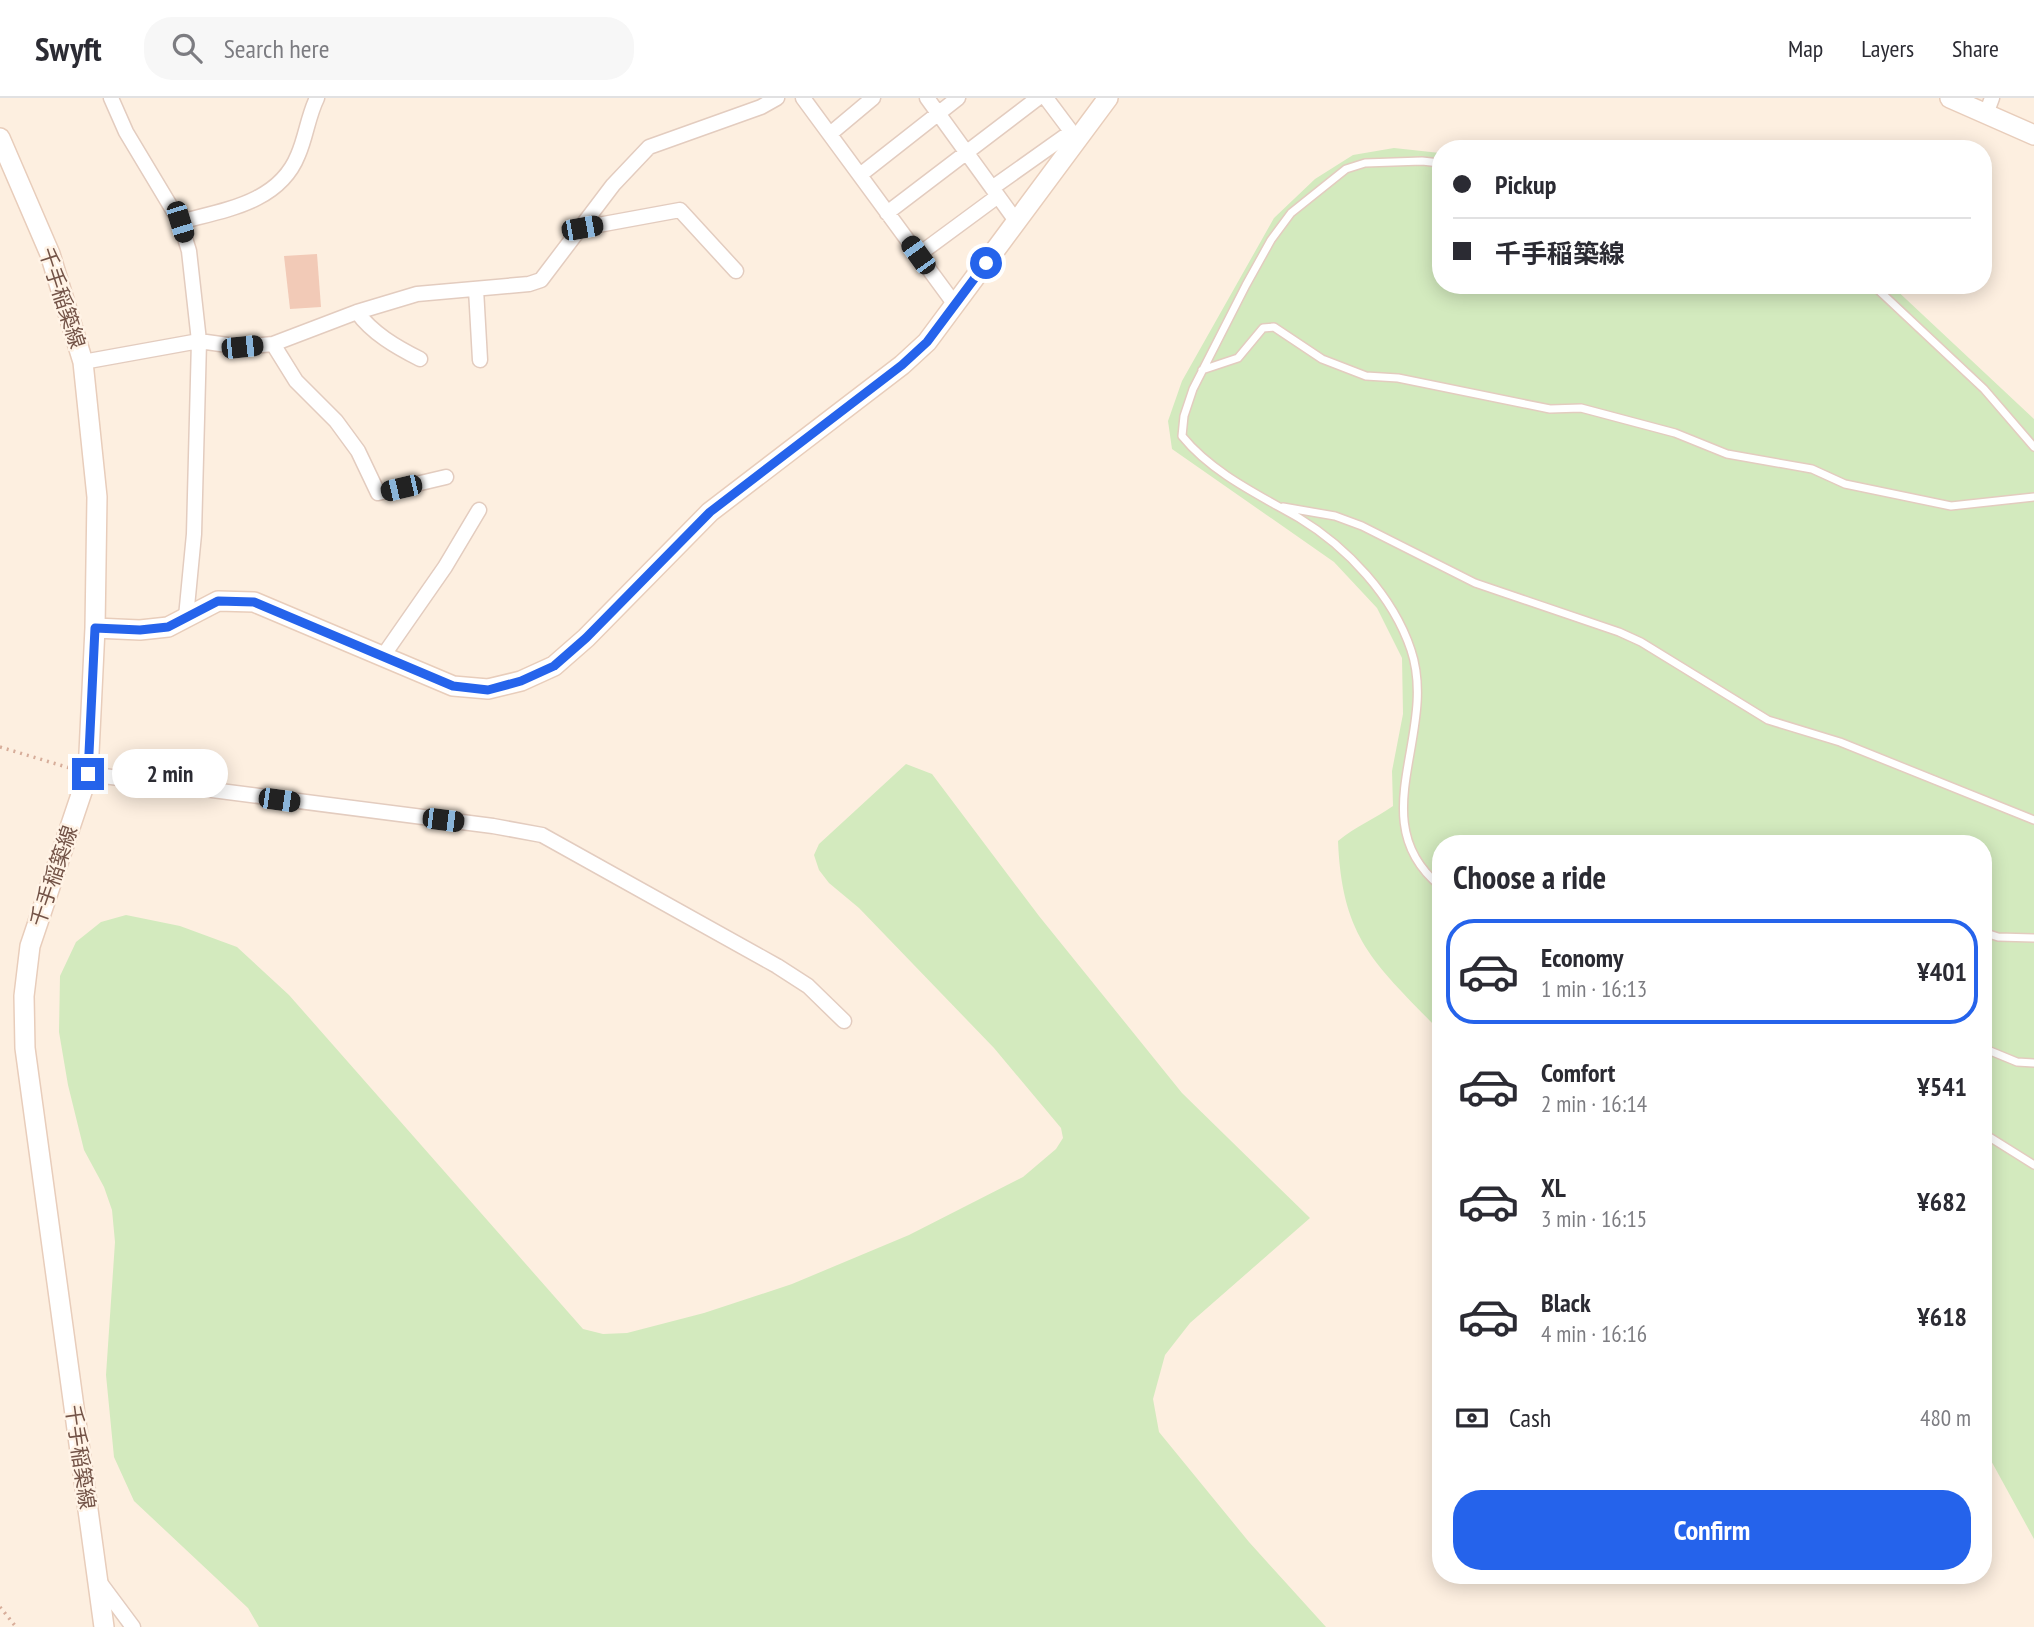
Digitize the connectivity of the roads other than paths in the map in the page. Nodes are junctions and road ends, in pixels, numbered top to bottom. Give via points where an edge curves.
1 (111, 98) edge
2 (317, 98) edge
3 (776, 98) edge
4 (803, 98) edge
5 (873, 98) edge
6 (927, 98) edge
7 (958, 98) edge
8 (1038, 98) edge
9 (1046, 98) edge
10 (1108, 98) edge
11 (1950, 98) edge
12 (1989, 106) edge
13 (937, 113) junction
14 (830, 134) junction
15 (2034, 135) edge
16 (1074, 136) junction
17 (0, 138) edge
18 (966, 152) junction
19 (1432, 163) edge
20 (860, 175) junction
21 (995, 192) junction
22 (887, 213) junction
23 (1016, 221) junction
24 (180, 222) junction
25 (582, 228) junction
26 (918, 255) junction
27 (736, 271) dead end
28 (476, 289) junction
29 (1883, 294) edge
30 (956, 306) junction
31 (357, 312) junction
32 (199, 341) junction
33 (274, 344) junction
34 (419, 359) dead end
35 (480, 360) dead end
36 (83, 362) junction
37 (1202, 370) junction
38 (2034, 447) edge
39 (446, 477) dead end
40 (2034, 497) edge
41 (1279, 507) junction
42 (479, 510) dead end
43 (186, 617) junction
44 (95, 628) junction
45 (383, 656) junction
46 (88, 774) junction
47 (2034, 820) edge
48 (1432, 876) edge
49 (1992, 935) edge
50 (2034, 938) edge
51 (844, 1021) dead end
52 (1992, 1052) edge
53 (2034, 1063) edge
54 (1992, 1139) edge
55 (2034, 1165) edge
56 (97, 1579) junction
57 (104, 1627) edge
58 (133, 1627) edge

1 - 24 street via 125,132
2 - 24 street via 298,157 285,178 258,200
3 - 25 street via 649,147
4 - 14 street
5 - 14 street
6 - 13 street
7 - 13 street
8 - 18 street
9 - 16 street
10 - 16 main road
11 - 12 main road
12 - 15 main road
13 - 18 street
13 - 20 street
14 - 20 street
16 - 21 street
16 - 23 main road
17 - 36 main road, 千手稲築線 via 50,254
18 - 21 street
18 - 22 street
19 - 37 lane via 1365,163 1346,169 1291,213 1271,240
20 - 22 street
21 - 23 street
21 - 26 street
22 - 26 street
23 - 30 main road
24 - 32 street via 189,251
25 - 27 street via 680,210
25 - 28 street via 541,280
26 - 30 street
28 - 31 street via 417,294
28 - 35 street
29 - 38 lane via 1984,389
30 - 45 main road via 902,365 710,512 554,666 488,690 453,686
31 - 33 street
31 - 34 street via 390,344
32 - 33 street via 242,347
32 - 36 street
32 - 43 street via 194,534
33 - 39 street via 296,381 358,451 378,493
36 - 44 main road, 千手稲築線 via 97,497
37 - 40 lane via 1238,358 1264,328 1274,327 1322,359 1366,376 1398,378 1550,409 1581,408 1675,433 1727,454 1812,469 1845,484 1951,506
37 - 41 lane via 1184,416 1182,436 1202,457
41 - 47 lane via 1344,519 1475,583 1619,632 1768,720 1840,742
41 - 48 lane via 1345,554 1371,580 1411,650 1419,686 1403,818 1417,863
42 - 45 street
43 - 44 main road via 168,627
43 - 45 main road via 218,601 254,602
44 - 46 main road, 千手稲築線
46 - 51 street via 542,835 777,966 808,986
46 - 56 main road, 千手稲築線 via 30,946 24,996 25,1048
49 - 50 lane
52 - 53 lane
54 - 55 lane
56 - 57 main road, 千手稲築線
56 - 58 street

